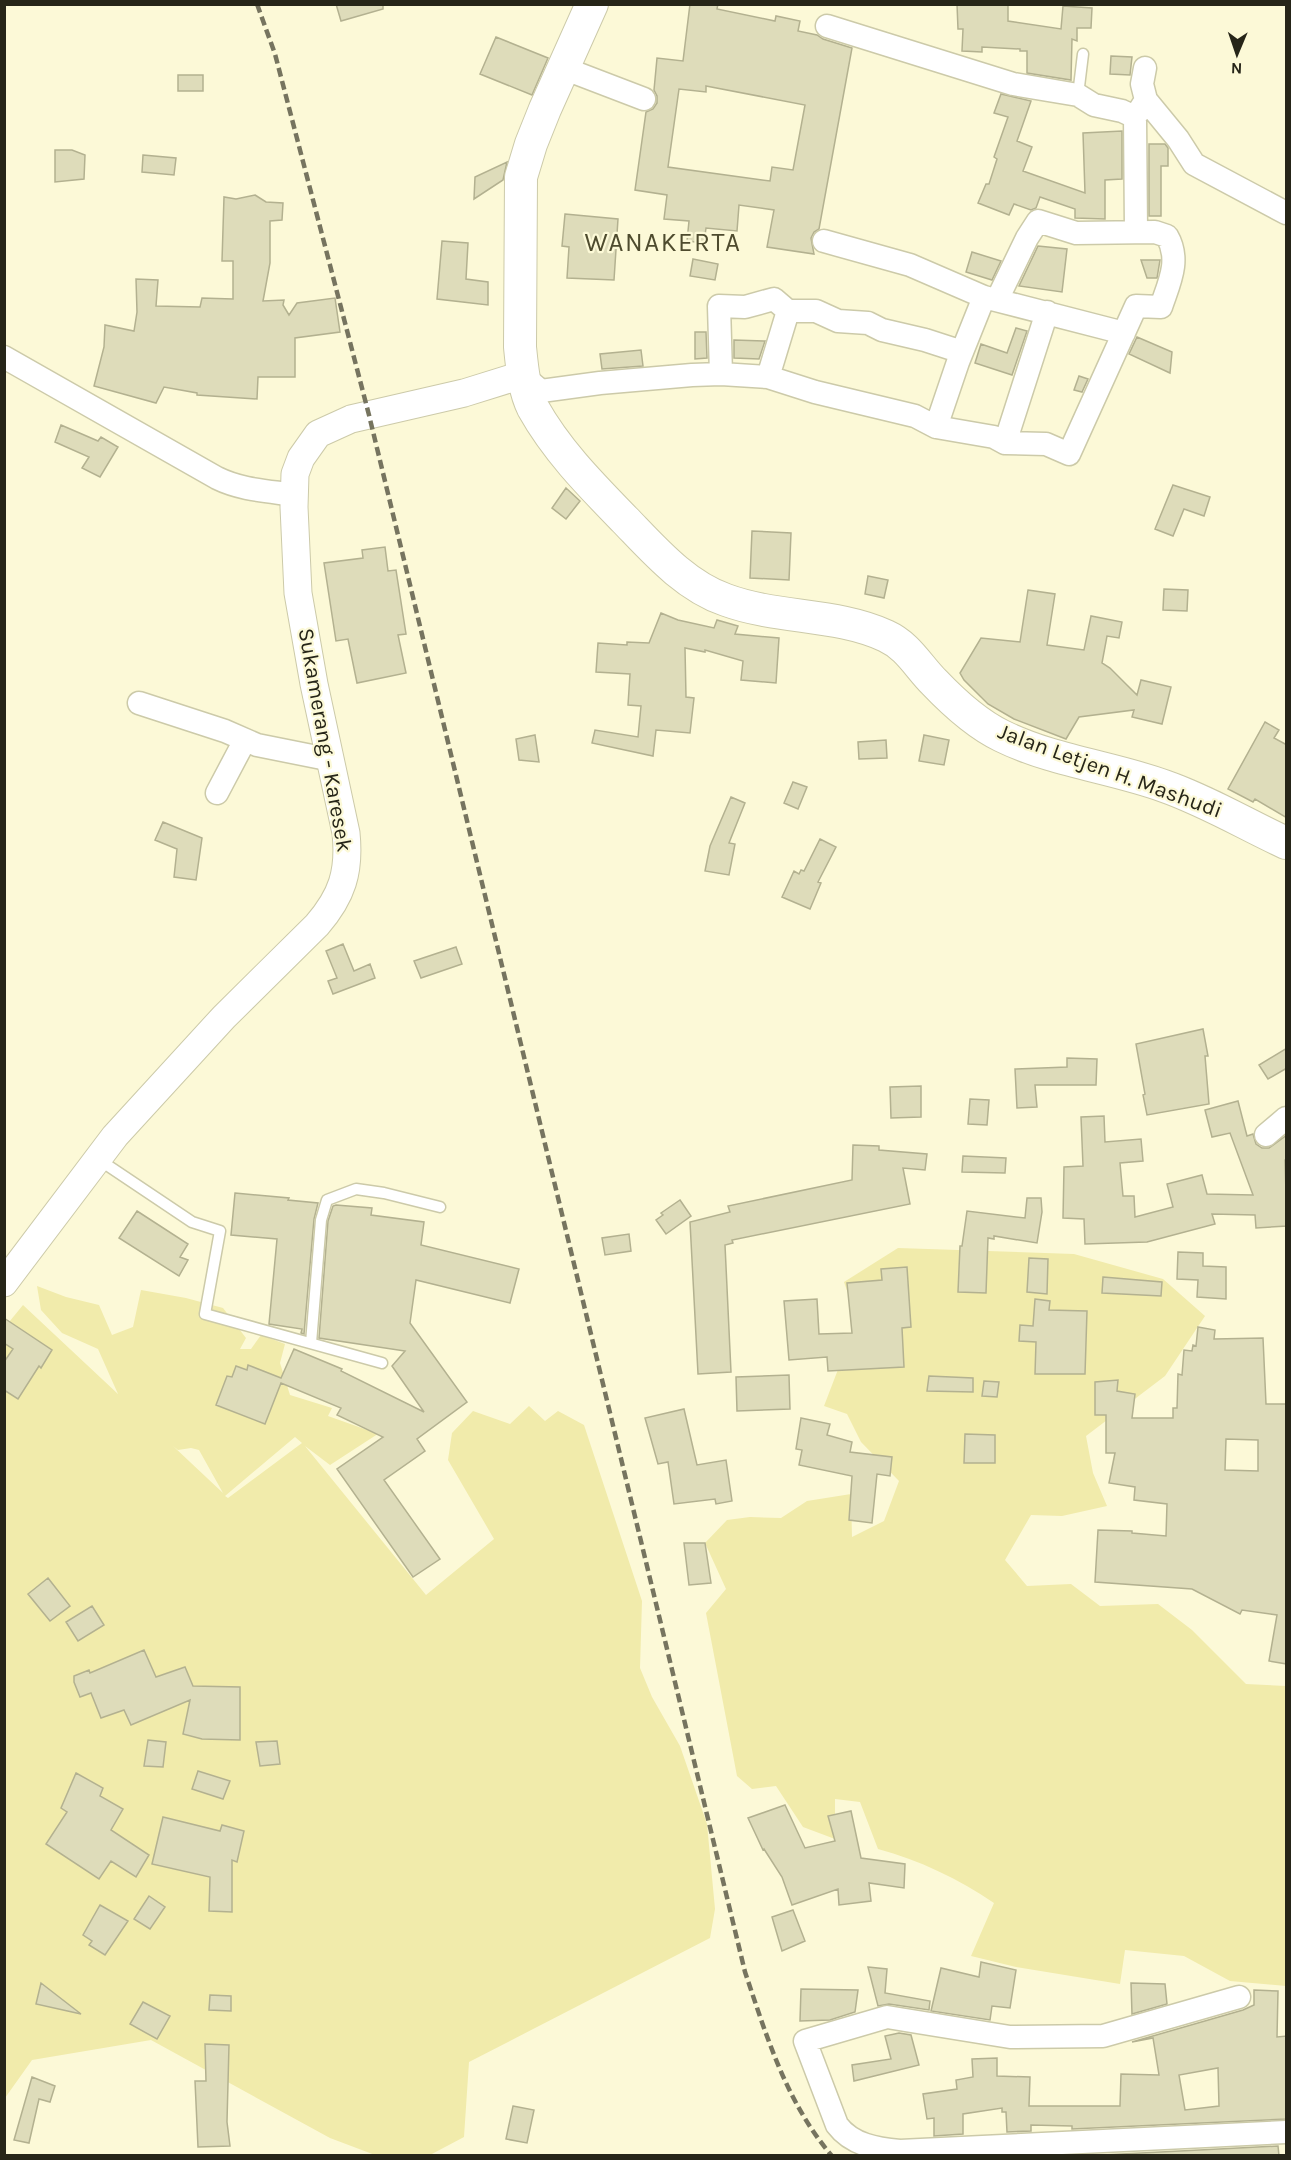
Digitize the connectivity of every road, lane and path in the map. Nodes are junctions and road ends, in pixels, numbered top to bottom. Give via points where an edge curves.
1 (592, 4) edge
2 (827, 26) dead end
3 (1083, 54) dead end
4 (563, 68) junction
5 (1145, 68) dead end
6 (1078, 95) junction
7 (644, 99) dead end
8 (1141, 108) junction
9 (1287, 213) edge
10 (1136, 231) junction
11 (824, 241) dead end
12 (991, 299) junction
13 (788, 310) junction
14 (1047, 312) junction
15 (1124, 333) junction
16 (962, 352) junction
17 (4, 357) edge
18 (721, 374) junction
19 (522, 375) junction
20 (768, 377) junction
21 (936, 427) junction
22 (1005, 443) junction
23 (295, 495) junction
24 (139, 703) dead end
25 (245, 740) junction
26 (332, 760) junction
27 (217, 793) dead end
28 (1287, 843) edge
29 (1287, 1118) edge
30 (1266, 1136) dead end
31 (98, 1159) junction
32 (440, 1207) dead end
33 (4, 1283) edge
34 (311, 1342) junction
35 (382, 1363) dead end
36 (1239, 1997) dead end
37 (1287, 2132) edge
38 (844, 2134) junction
39 (857, 2156) edge

1 - 4 main road, Jalan Letjen H. Mashudi
2 - 6 street via 1013,84
3 - 6 lane
4 - 7 street
4 - 19 main road, Jalan Letjen H. Mashudi via 521,177
5 - 8 street
6 - 8 street via 1094,105 1122,111
8 - 9 street via 1178,138 1194,164
8 - 10 street
10 - 12 street via 1076,233 1038,221
10 - 15 street via 1167,236 1174,247 1173,272 1161,307 1136,306
11 - 12 street via 910,266
12 - 14 street
12 - 16 street
13 - 16 street via 816,311 838,321 867,323
13 - 18 street via 774,299 745,307 719,306
13 - 20 street
14 - 15 street
14 - 22 street
15 - 22 street via 1069,454 1046,444
16 - 21 street
17 - 23 street via 224,482
18 - 19 street via 541,391
18 - 20 street
19 - 23 street, Sukamerang - Karesek via 351,419 318,434 301,458 295,474
19 - 28 main road, Jalan Letjen H. Mashudi via 532,406 573,466 658,555 703,590 749,607 851,624 889,637 905,647 933,682 960,707 1002,736 1164,786
20 - 21 street via 915,416
21 - 22 street via 994,437
23 - 26 street, Sukamerang - Karesek via 298,593
24 - 25 street
25 - 26 street
25 - 27 street
26 - 31 street, Sukamerang - Karesek via 348,854 346,873 331,908 224,1017
29 - 30 street
31 - 33 street, Sukamerang - Karesek
31 - 34 lane via 192,1222 220,1231 205,1314
32 - 34 lane via 356,1189 327,1200 321,1220
34 - 35 lane
36 - 38 street via 1103,2036 1010,2037 887,2017 805,2041 837,2126
37 - 38 street via 900,2151 873,2148
38 - 39 street

